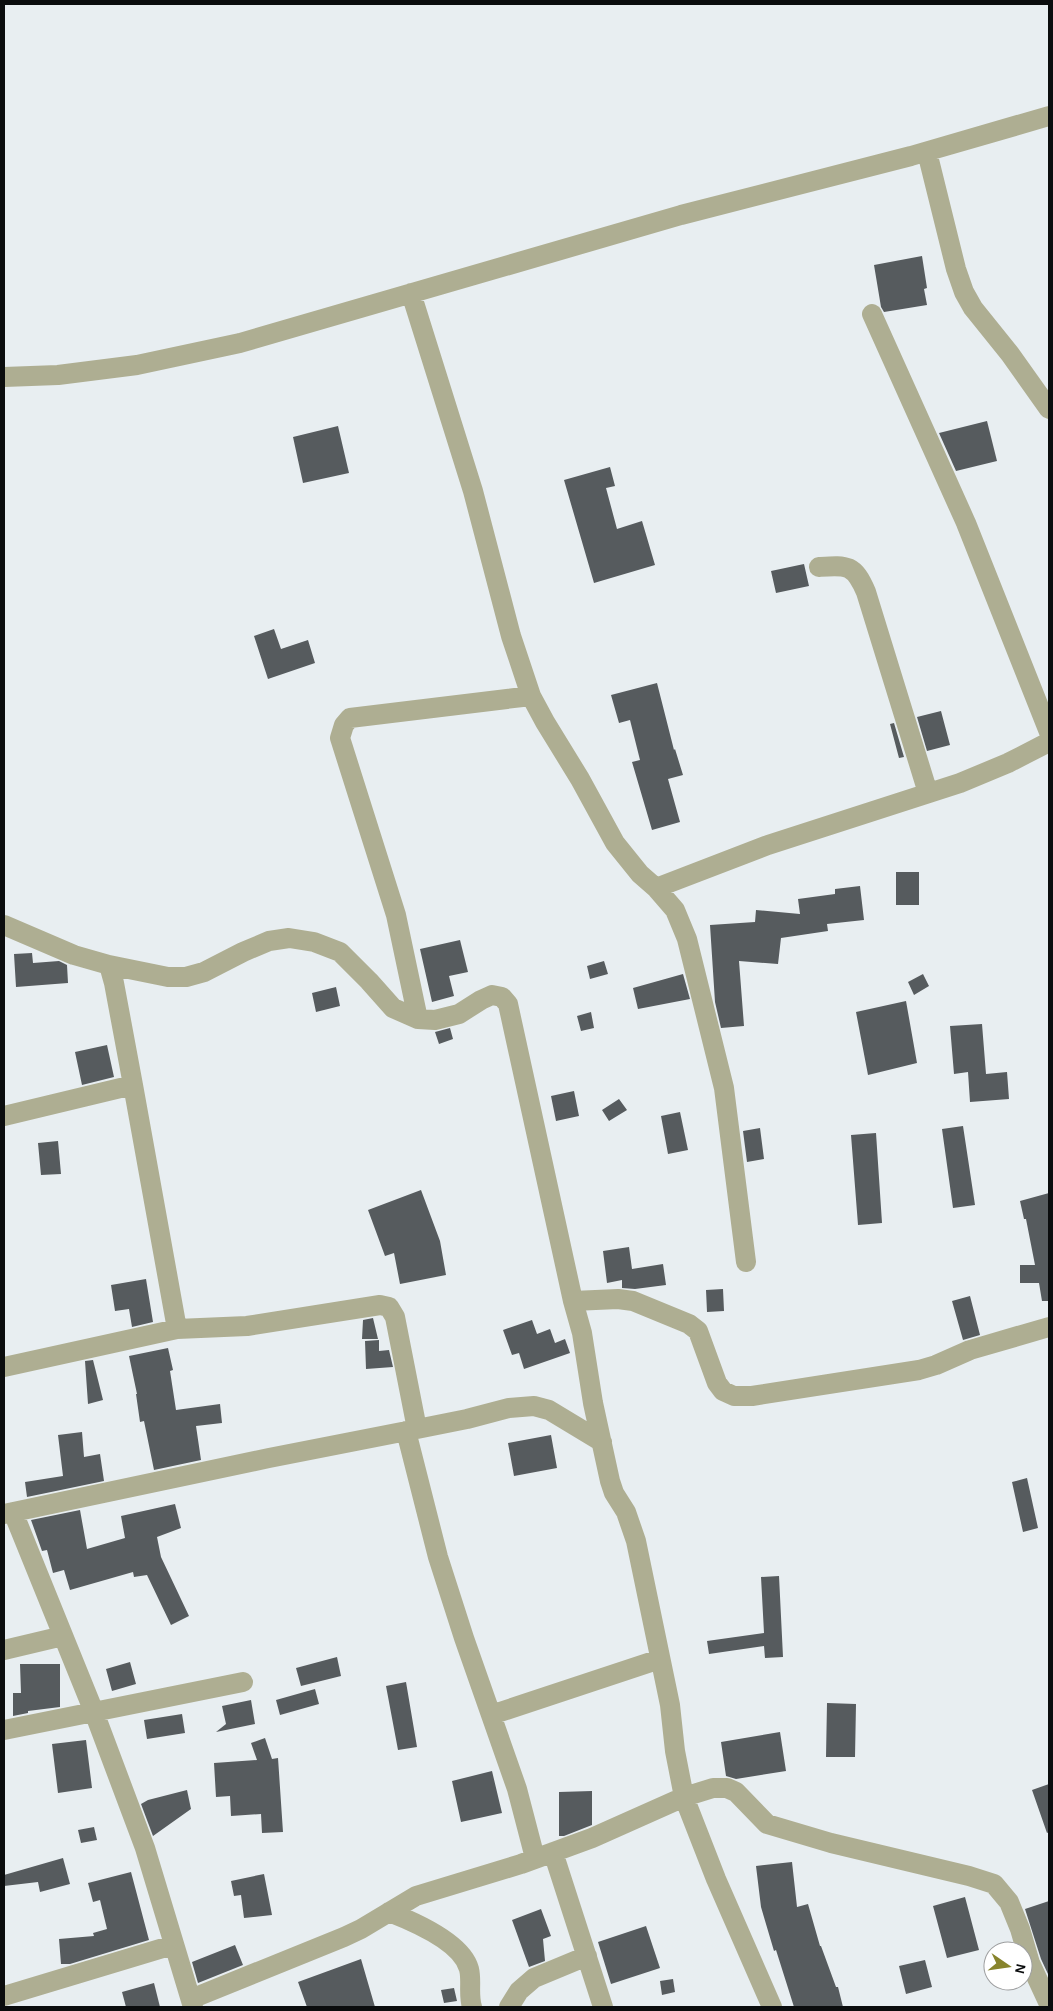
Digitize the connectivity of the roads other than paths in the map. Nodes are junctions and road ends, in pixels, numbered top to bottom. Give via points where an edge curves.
1 (1049, 116) edge
2 (927, 152) junction
3 (411, 293) junction
4 (872, 314) dead end
5 (4, 377) edge
6 (1049, 409) edge
7 (819, 567) dead end
8 (531, 696) junction
9 (1049, 732) edge
10 (1049, 742) edge
11 (928, 793) junction
12 (656, 888) junction
13 (4, 925) edge
14 (109, 965) junction
15 (418, 1019) junction
16 (134, 1085) junction
17 (4, 1116) edge
18 (746, 1262) dead end
19 (573, 1301) junction
20 (1049, 1327) edge
21 (177, 1329) junction
22 (4, 1367) edge
23 (412, 1430) junction
24 (602, 1442) junction
25 (8, 1513) edge
26 (63, 1636) junction
27 (4, 1650) edge
28 (660, 1659) junction
29 (243, 1682) dead end
30 (94, 1712) junction
31 (491, 1715) junction
32 (4, 1730) edge
33 (684, 1797) junction
34 (544, 1855) junction
35 (389, 1912) junction
36 (173, 1946) junction
37 (587, 1956) junction
38 (4, 1996) edge
39 (192, 2003) edge
40 (1049, 2004) edge
41 (472, 2007) edge
42 (509, 2007) edge
43 (603, 2007) edge
44 (772, 2007) edge

1 - 2 street
2 - 3 street via 681,215
2 - 6 street via 964,292
3 - 5 street via 240,343 137,365 58,375
3 - 8 street via 473,491 511,636
4 - 9 street via 966,523
7 - 11 street via 842,565 860,577
8 - 12 street via 615,843
8 - 15 street via 350,718 344,725 340,738 396,915
10 - 11 street via 1008,763
11 - 12 street via 768,845
12 - 18 street via 675,910 687,939 705,1006 724,1088
13 - 14 street via 74,955
14 - 15 street via 168,977 186,976 204,972 269,941 289,938 314,942 340,952 393,1008
14 - 16 street
15 - 19 street via 435,1020 459,1014 492,995 502,997 508,1004
16 - 17 street
16 - 21 street
19 - 20 street via 633,1301 689,1324 698,1331 717,1383 723,1391 734,1396 752,1396 919,1370 970,1350
19 - 24 street
21 - 22 street
21 - 23 street via 247,1326 372,1305 389,1307 395,1317
23 - 24 street via 509,1408 534,1406 549,1410
23 - 25 street
23 - 31 street via 438,1557
24 - 28 street via 614,1493 626,1512 636,1541
25 - 26 street
26 - 27 street
26 - 30 street
28 - 31 street
28 - 33 street
29 - 30 street
30 - 32 street
30 - 36 street via 145,1848
31 - 34 street
33 - 34 street via 592,1838
33 - 40 street via 713,1788 727,1788 736,1792 762,1820 774,1826 994,1884 1009,1902 1030,1963
33 - 44 street
34 - 35 street via 416,1896
34 - 37 street
35 - 39 street via 344,1937
35 - 41 street via 436,1933 466,1961
36 - 38 street
36 - 39 street
37 - 42 street via 534,1978 519,1991
37 - 43 street

